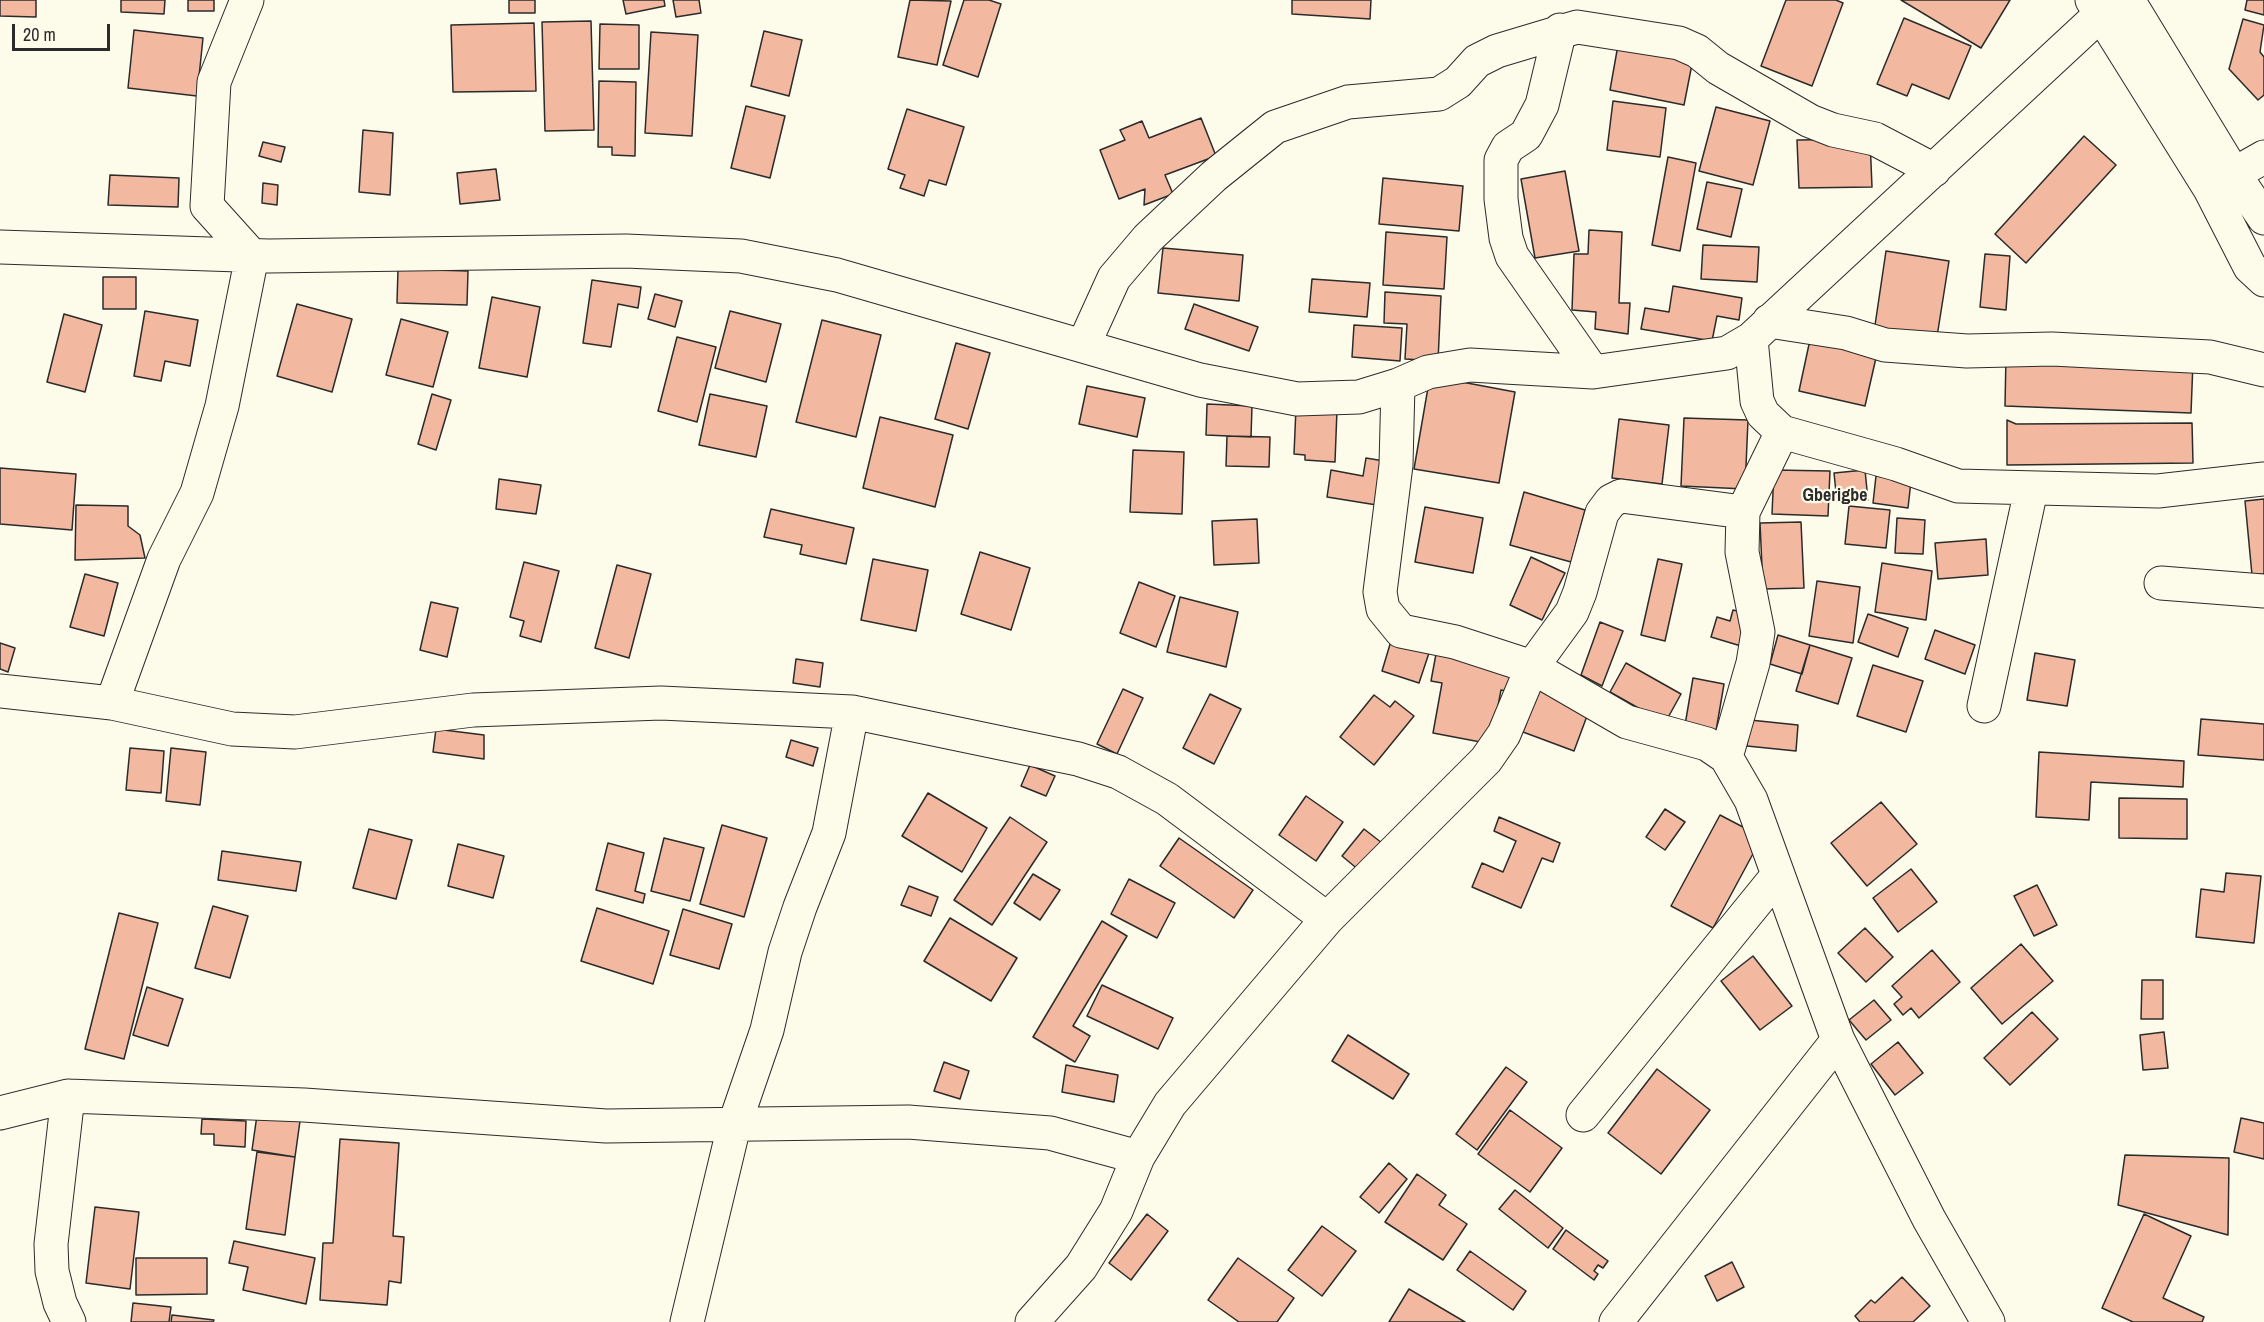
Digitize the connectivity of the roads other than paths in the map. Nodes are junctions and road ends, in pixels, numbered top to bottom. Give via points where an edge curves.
1 (247, 0) edge
2 (2107, 4) edge
3 (1560, 30) junction
4 (2264, 157) edge
5 (1934, 170) junction
6 (2234, 174) junction
7 (2264, 218) edge
8 (0, 247) edge
9 (252, 256) junction
10 (2264, 280) edge
11 (1760, 330) junction
12 (1084, 344) junction
13 (2264, 369) edge
14 (1593, 372) junction
15 (1398, 385) junction
16 (1782, 432) junction
17 (2264, 479) edge
18 (2031, 490) junction
19 (1743, 512) junction
20 (2161, 583) dead end
21 (2264, 591) edge
22 (1532, 667) junction
23 (0, 691) edge
24 (112, 703) junction
25 (1984, 706) dead end
26 (852, 711) junction
27 (1726, 757) junction
28 (1778, 875) junction
29 (1327, 919) junction
30 (1838, 1040) junction
31 (68, 1096) junction
32 (0, 1113) edge
33 (1583, 1115) dead end
34 (734, 1126) junction
35 (1138, 1157) junction
36 (69, 1322) edge
37 (687, 1322) edge
38 (1032, 1322) edge
39 (1616, 1322) edge
40 (1988, 1322) edge

1 - 9 street via 214,82 207,206
2 - 5 street
2 - 6 street
2 - 10 street via 2250,267
3 - 5 street via 1577,27 1679,43 1810,121 1875,139
3 - 12 street via 1497,51 1477,62 1458,82 1439,94 1348,102 1275,127 1214,176 1142,246 1114,278
3 - 14 street via 1542,105 1527,135 1508,147 1501,160 1501,199 1512,256
4 - 6 street
5 - 11 street
6 - 7 street
8 - 9 street
9 - 12 street via 626,251 741,256 837,275
9 - 24 street via 222,406 197,493 164,559
11 - 13 street via 1846,333 1885,345 1967,351 2052,350 2210,357
11 - 14 street via 1727,353
11 - 16 street via 1757,401 1763,414
12 - 15 street via 1200,380 1297,399 1359,397
14 - 15 street via 1470,365 1428,372
15 - 22 street via 1396,465 1380,592 1383,609 1401,631 1455,642
16 - 18 street via 1958,486
16 - 19 street
17 - 18 street via 2158,491
18 - 25 street
19 - 22 street via 1621,496 1611,501 1602,513 1572,612
19 - 27 street via 1742,552 1758,632
20 - 21 street
22 - 27 street via 1627,722 1707,744
22 - 29 street via 1504,734 1486,760
23 - 24 street
24 - 26 street via 232,729 295,732 473,710 661,703
26 - 29 street via 1078,759 1118,772 1167,799
26 - 34 street via 829,833 785,952 767,1030
27 - 28 street via 1751,800
28 - 30 street
28 - 33 street
29 - 35 street via 1170,1104
30 - 39 street
30 - 40 street via 1929,1219
31 - 32 street
31 - 34 street via 304,1105 606,1126
31 - 36 street via 51,1244 52,1271
34 - 35 street via 908,1122 1050,1133
34 - 37 street
35 - 38 street via 1116,1211 1082,1267

